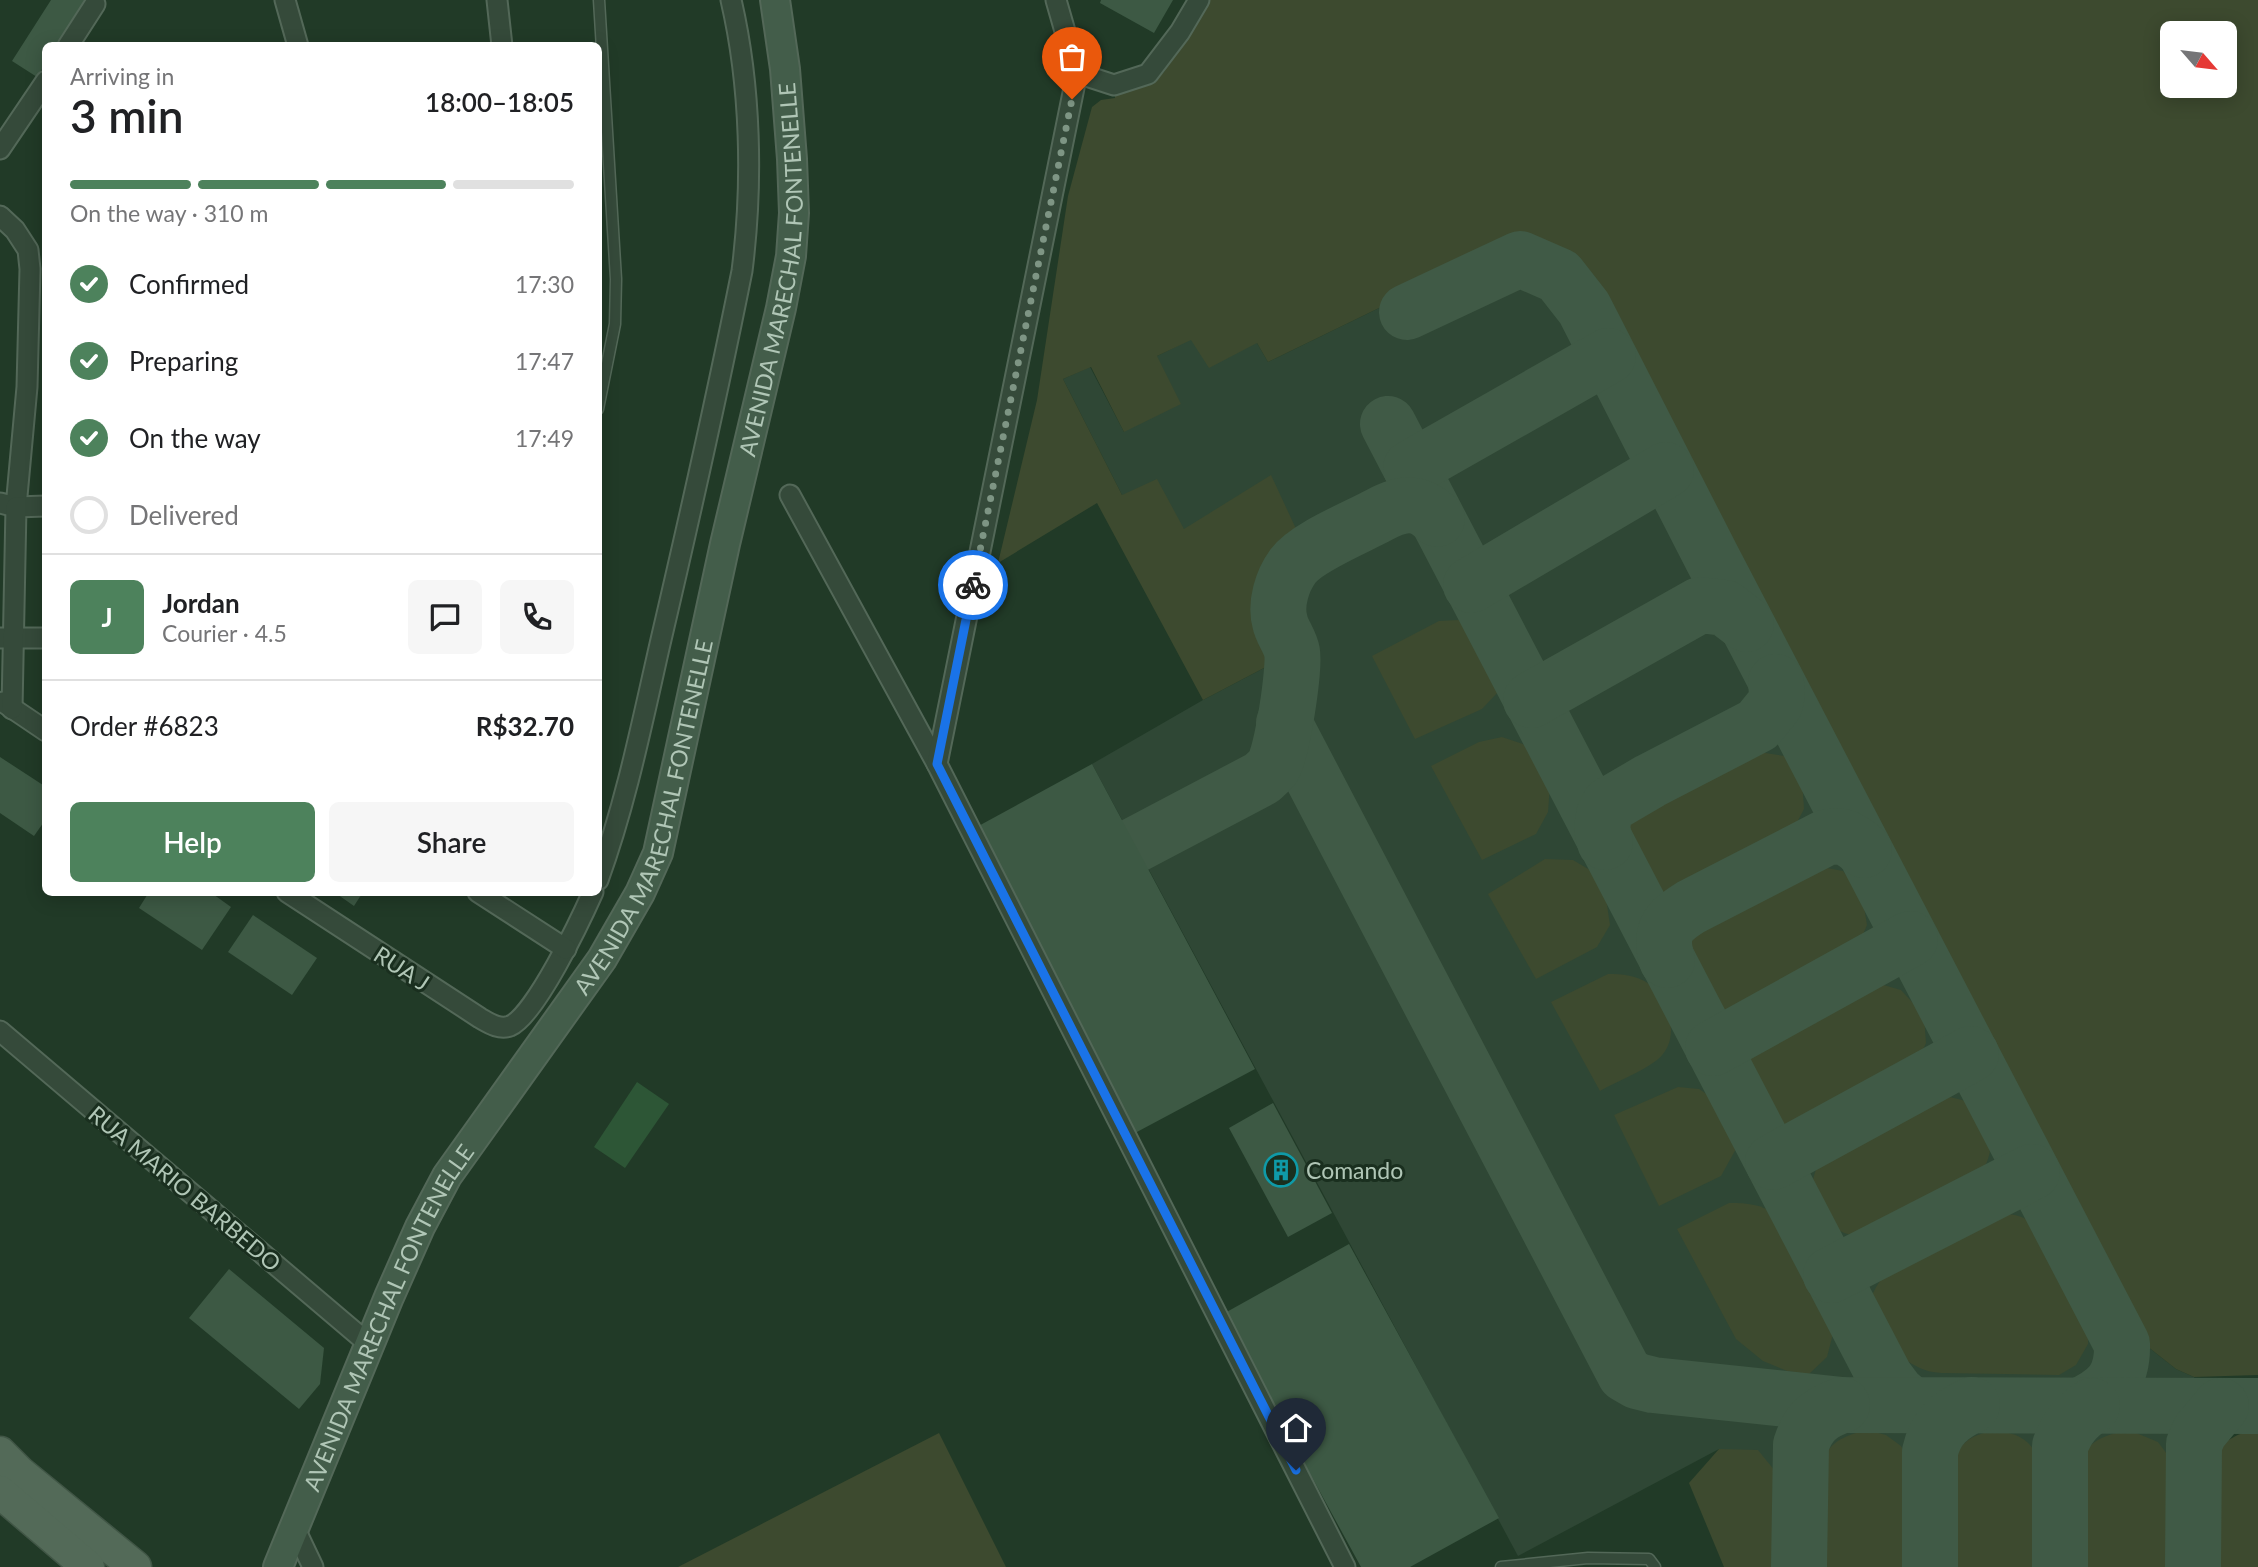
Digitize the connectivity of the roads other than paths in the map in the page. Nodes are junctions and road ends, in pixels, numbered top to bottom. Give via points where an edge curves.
1 (285, 0) edge
2 (497, 0) edge
3 (599, 0) edge
4 (731, 0) edge
5 (775, 0) edge
6 (1056, 0) edge
7 (1199, 0) edge
8 (95, 4) dead end
9 (71, 42) edge
10 (297, 42) edge
11 (502, 42) edge
12 (602, 42) edge
13 (602, 46) edge
14 (1077, 73) junction
15 (42, 87) edge
16 (0, 149) edge
17 (0, 216) edge
18 (38, 288) edge
19 (602, 390) edge
20 (790, 495) dead end
21 (8, 505) edge
22 (42, 506) edge
23 (6, 638) edge
24 (42, 638) edge
25 (6, 704) edge
26 (42, 728) edge
27 (937, 764) junction
28 (602, 869) edge
29 (293, 896) edge
30 (484, 896) edge
31 (591, 896) edge
32 (566, 949) junction
33 (0, 1031) edge
34 (370, 1345) junction
35 (0, 1453) edge
36 (0, 1492) edge
37 (294, 1527) junction
38 (88, 1567) edge
39 (135, 1567) edge
40 (278, 1567) edge
41 (313, 1567) edge
42 (1345, 1567) edge
43 (1501, 1567) edge
44 (1656, 1567) edge

1 - 10 street
2 - 11 street
3 - 12 lane
4 - 28 street via 740,41 746,117 747,236 742,271 693,505 626,790
5 - 34 main road, AVENIDA MARECHAL FONTENELLE via 792,159 791,257 658,853 602,959 447,1176
6 - 14 street
7 - 14 street via 1148,74 1114,85
8 - 9 street
13 - 19 lane via 617,279 615,324
14 - 27 street
15 - 16 street
17 - 18 street via 28,250
18 - 21 street
20 - 27 street
21 - 22 street
21 - 23 street
23 - 24 street
23 - 25 street
25 - 26 street
27 - 42 street
29 - 32 street, RUA J via 496,1027 508,1027 520,1019
30 - 32 street
31 - 32 street
33 - 34 street, RUA MARIO BARBEDO
34 - 37 main road, AVENIDA MARECHAL FONTENELLE
35 - 39 main road
36 - 38 main road
37 - 40 main road, AVENIDA MARECHAL FONTENELLE
37 - 41 street
43 - 44 lane via 1588,1558 1649,1559

